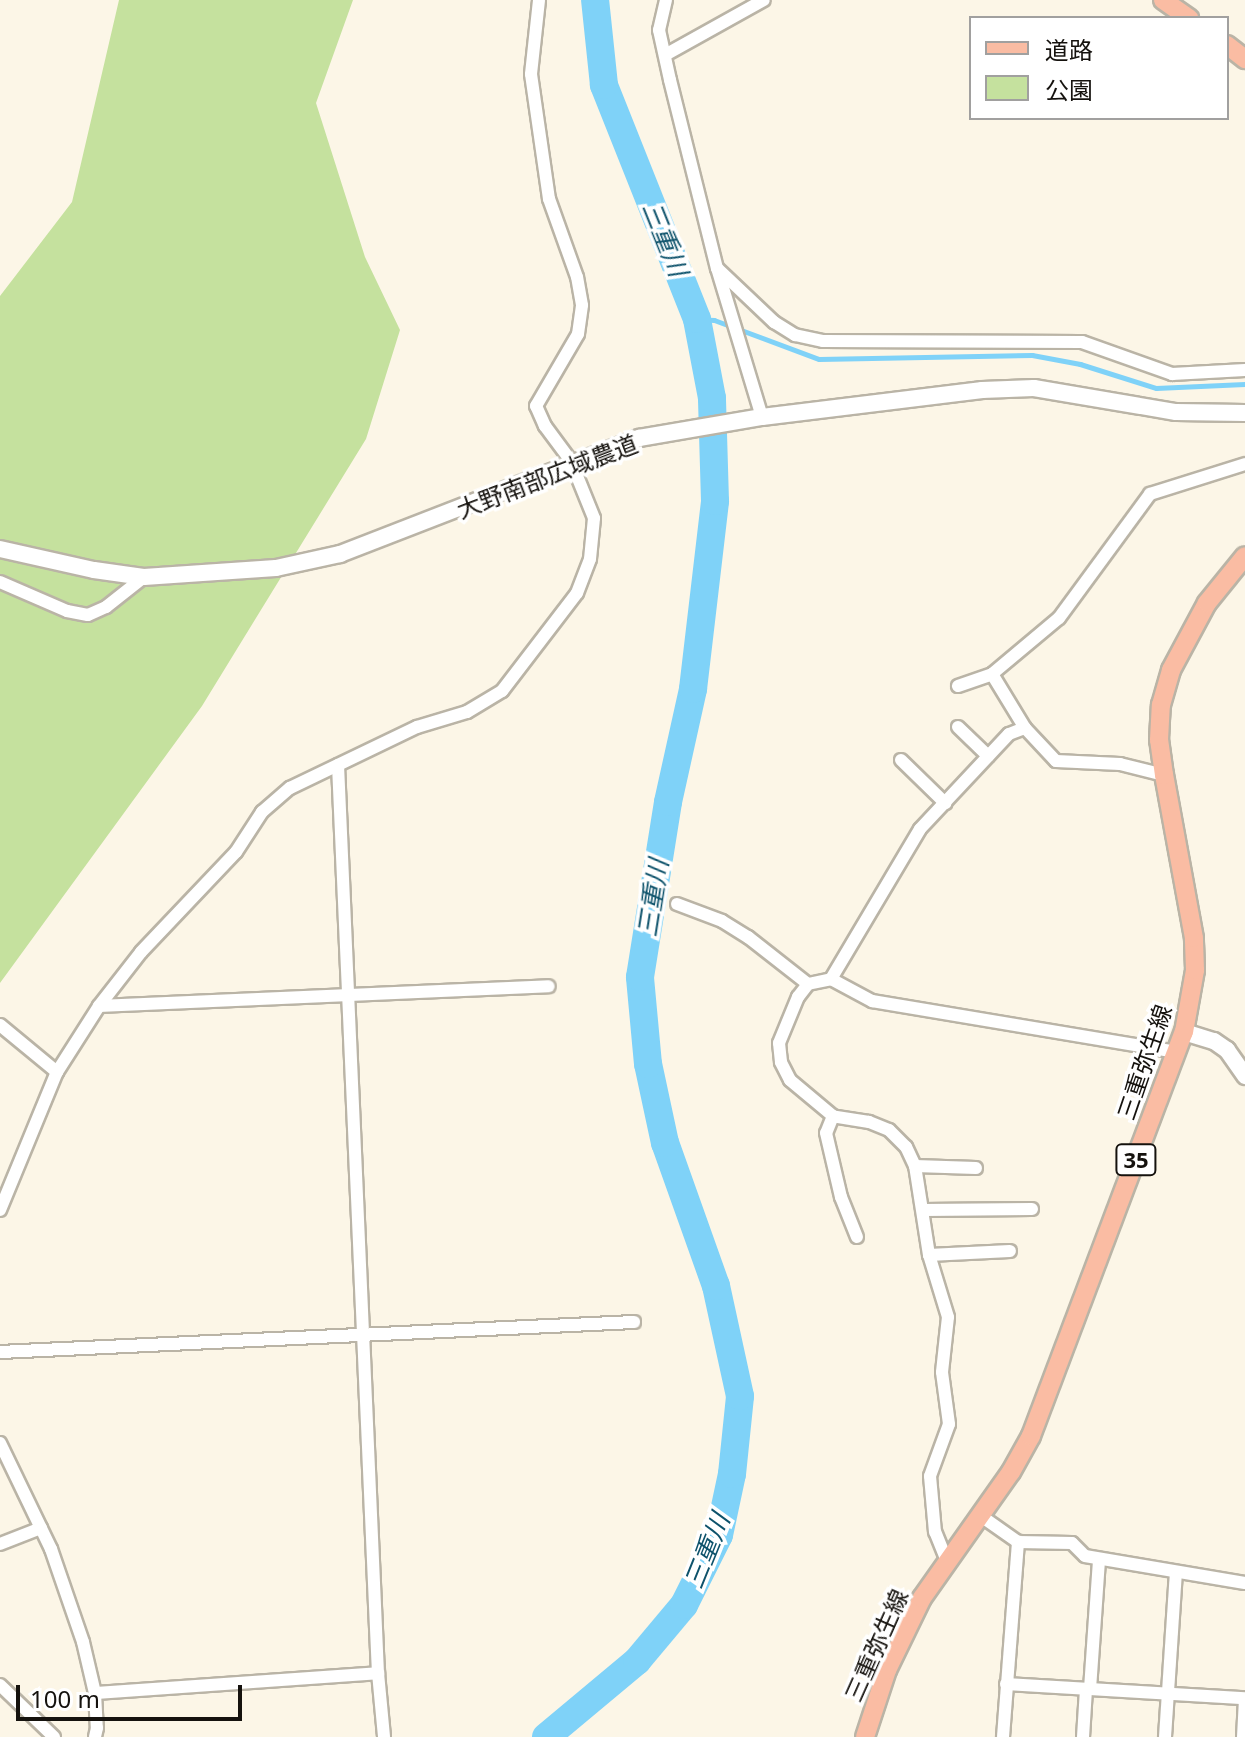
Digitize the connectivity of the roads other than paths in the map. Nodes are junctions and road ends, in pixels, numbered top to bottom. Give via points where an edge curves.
1 (539, 0) edge
2 (666, 0) edge
3 (764, 0) edge
4 (1163, 0) edge
5 (1186, 16) edge
6 (1229, 47) edge
7 (665, 55) junction
8 (1245, 59) edge
9 (717, 268) junction
10 (1245, 370) edge
11 (1245, 413) edge
12 (756, 418) junction
13 (571, 461) junction
14 (1245, 464) edge
15 (0, 549) edge
16 (1245, 556) edge
17 (144, 577) junction
18 (0, 582) edge
19 (992, 674) junction
20 (958, 686) dead end
21 (958, 727) dead end
22 (1025, 728) junction
23 (988, 756) junction
24 (901, 760) dead end
25 (338, 765) junction
26 (1164, 775) junction
27 (945, 803) junction
28 (677, 904) dead end
29 (831, 979) junction
30 (808, 984) junction
31 (549, 986) dead end
32 (348, 997) junction
33 (99, 1006) junction
34 (0, 1025) edge
35 (1184, 1032) junction
36 (1177, 1052) junction
37 (57, 1072) junction
38 (1245, 1076) edge
39 (833, 1116) junction
40 (915, 1166) junction
41 (976, 1168) dead end
42 (5, 1181) edge
43 (1032, 1209) dead end
44 (0, 1210) edge
45 (924, 1210) junction
46 (857, 1237) dead end
47 (1010, 1251) dead end
48 (929, 1255) junction
49 (634, 1322) dead end
50 (364, 1337) junction
51 (0, 1352) edge
52 (1, 1451) edge
53 (981, 1516) junction
54 (41, 1528) junction
55 (1018, 1542) junction
56 (0, 1544) edge
57 (1099, 1559) junction
58 (947, 1561) junction
59 (1176, 1573) junction
60 (1245, 1583) edge
61 (378, 1673) junction
62 (1006, 1684) junction
63 (0, 1685) edge
64 (1088, 1689) junction
65 (95, 1693) junction
66 (1168, 1694) junction
67 (1245, 1698) edge
68 (1245, 1704) edge
69 (54, 1737) edge
70 (95, 1737) edge
71 (384, 1737) edge
72 (865, 1737) edge
73 (1003, 1737) edge
74 (1083, 1737) edge
75 (1165, 1737) edge
76 (1243, 1737) edge

1 - 13 street via 531,74 549,199 582,305 578,334 536,406
2 - 7 street via 659,30
3 - 7 street
4 - 5 main road
6 - 8 main road
7 - 9 street
9 - 10 street via 774,322 795,335 823,341 1082,342 1172,374
9 - 12 street via 744,354
11 - 12 street, 大野南部広域農道 via 1176,412 1034,388
12 - 13 street, 大野南部広域農道 via 639,438
13 - 17 street, 大野南部広域農道 via 340,554 276,568
13 - 25 street via 594,518 590,559 577,593 502,691 467,712 417,727
14 - 19 street via 1150,494 1059,618
15 - 17 street, 大野南部広域農道
16 - 26 main road, 三重弥生線 / 35 via 1207,603 1171,670 1161,705
17 - 18 street via 88,615
19 - 20 street
19 - 22 street
21 - 23 street
22 - 23 street via 1009,734
22 - 26 street via 1056,761 1120,764
23 - 27 street
24 - 27 street
25 - 32 street
25 - 33 street via 290,788 262,812 236,852 141,952
26 - 35 main road, 三重弥生線 / 35 via 1194,938 1195,970
27 - 29 street via 920,829
28 - 30 street via 722,921
29 - 30 street
29 - 36 street via 872,1001
30 - 39 street via 779,1043 781,1062 790,1080
31 - 32 street
32 - 33 street
32 - 50 street
33 - 37 street
34 - 37 street
35 - 36 main road, 三重弥生線 / 35
35 - 38 street via 1227,1050
36 - 53 main road, 三重弥生線 / 35 via 1031,1436
37 - 42 street
39 - 40 street via 889,1130
39 - 46 street via 826,1133
40 - 41 street
40 - 45 street
42 - 44 street
43 - 45 street
45 - 48 street
47 - 48 street
48 - 58 street via 948,1317 942,1372 949,1424 930,1476 935,1532
49 - 50 street
50 - 51 street
50 - 61 street
52 - 54 street
53 - 55 street
53 - 58 main road, 三重弥生線 / 35
54 - 56 street
54 - 65 street via 83,1642
55 - 57 street via 1072,1543 1085,1556
55 - 62 street
57 - 59 street
57 - 64 street
58 - 72 main road, 三重弥生線 / 35 via 903,1634
59 - 60 street
59 - 66 street
61 - 65 street
61 - 71 street
62 - 64 street
62 - 73 street
63 - 69 street
64 - 66 street
64 - 74 street
65 - 70 street
66 - 67 street
66 - 75 street
68 - 76 street

